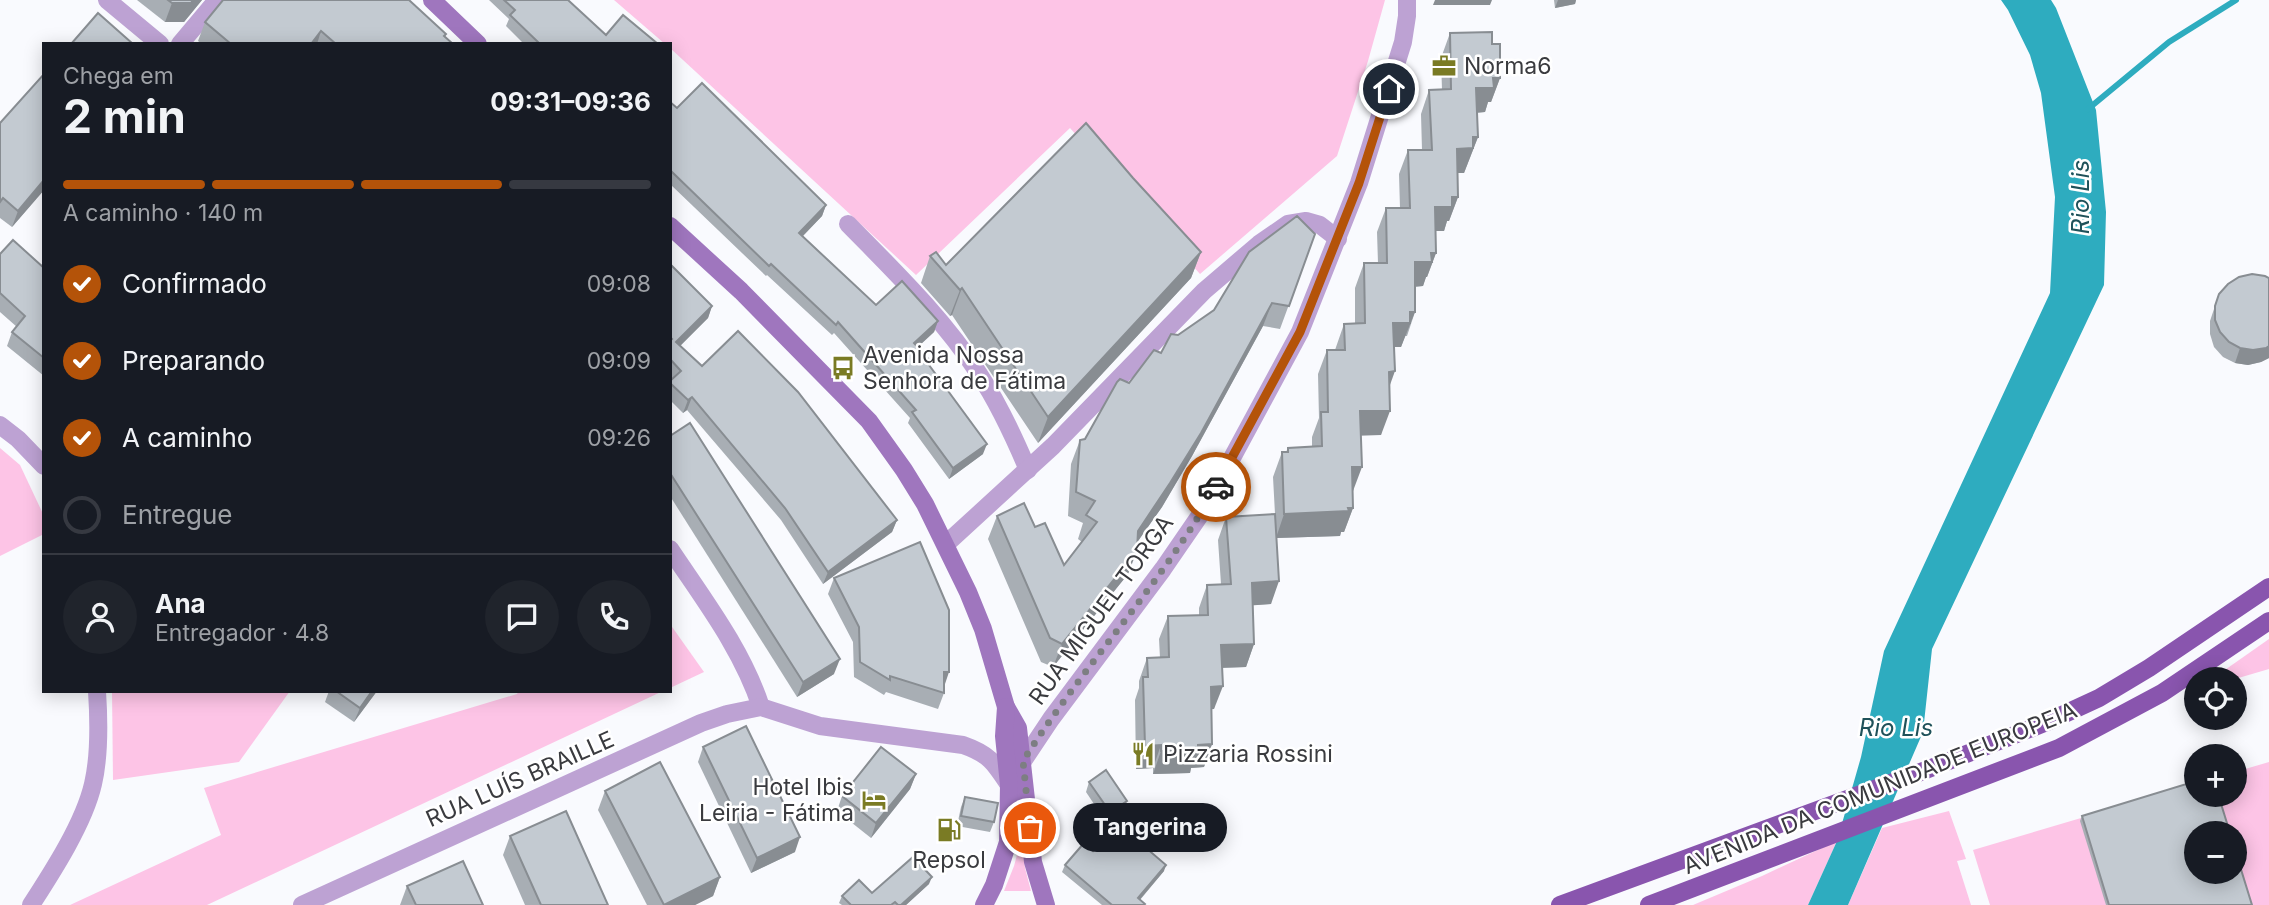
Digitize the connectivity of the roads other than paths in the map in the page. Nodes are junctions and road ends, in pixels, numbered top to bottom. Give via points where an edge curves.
1 (107, 0) edge
2 (217, 0) edge
3 (432, 0) edge
4 (1406, 0) edge
5 (158, 42) edge
6 (182, 42) edge
7 (476, 42) edge
8 (848, 224) dead end
9 (672, 228) edge
10 (1338, 239) junction
11 (0, 425) edge
12 (42, 464) edge
13 (1028, 470) junction
14 (946, 544) junction
15 (672, 552) edge
16 (2269, 587) edge
17 (2269, 621) edge
18 (97, 693) edge
19 (761, 707) junction
20 (1006, 708) junction
21 (1023, 761) junction
22 (1009, 785) junction
23 (31, 905) edge
24 (302, 905) edge
25 (984, 905) edge
26 (1046, 905) edge
27 (1560, 905) edge
28 (1649, 905) edge

1 - 5 street
2 - 6 street
3 - 7 main road
4 - 10 street, RUA MIGUEL TORGA via 1403,42
8 - 13 street via 956,341 1008,425
9 - 14 main road via 869,421 904,470
10 - 13 street via 1306,220 1288,224 1259,244 1204,290
10 - 21 street, RUA MIGUEL TORGA via 1300,332 1205,508
11 - 12 street
13 - 14 street
14 - 20 main road via 983,629
15 - 19 street via 733,644
16 - 27 main road, AVENIDA DA COMUNIDADE EUROPEIA via 2099,698 2000,742
17 - 28 main road, AVENIDA DA COMUNIDADE EUROPEIA via 2161,693 2059,748
18 - 23 street via 93,786 85,810
19 - 22 street via 820,726 963,745 992,759
19 - 24 street, RUA LUÍS BRAILLE via 701,723
20 - 21 main road via 1018,728
20 - 22 main road
21 - 26 main road via 1033,862
22 - 25 main road via 1008,842

